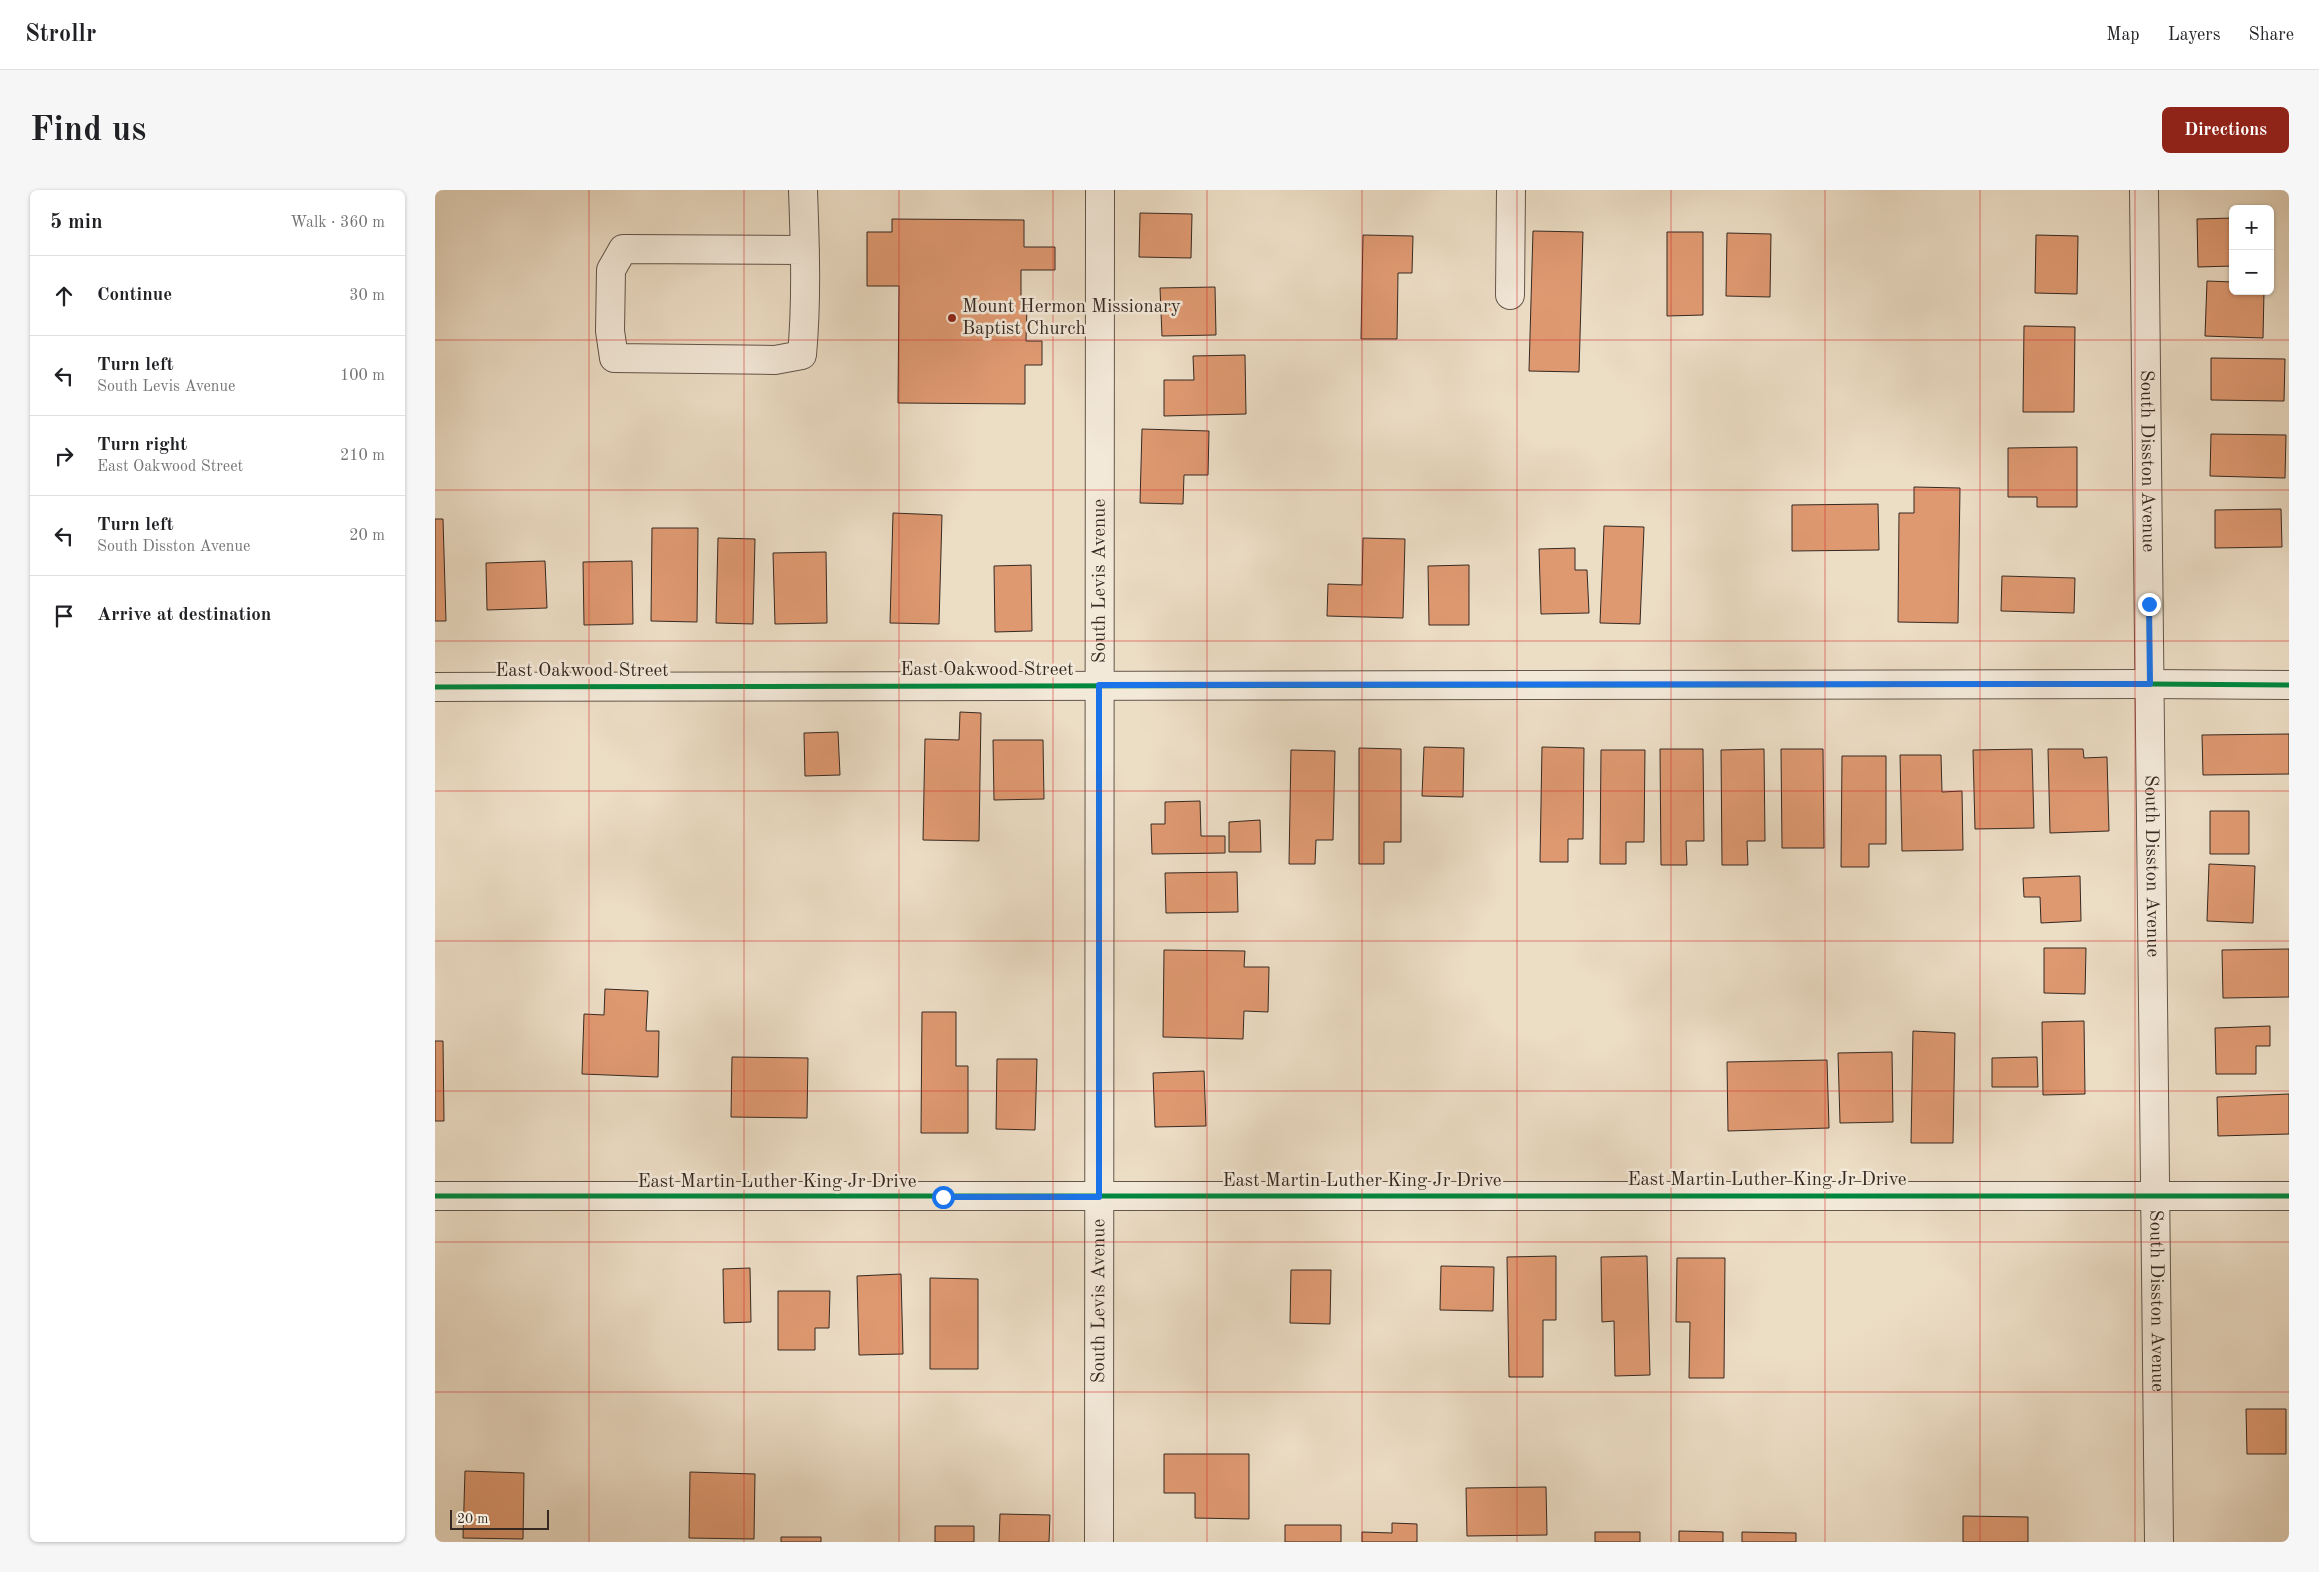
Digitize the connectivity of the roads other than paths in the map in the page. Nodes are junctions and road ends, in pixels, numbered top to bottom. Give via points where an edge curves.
1 (803, 190) edge
2 (1100, 190) edge
3 (1511, 190) edge
4 (2144, 190) edge
5 (805, 250) junction
6 (1510, 294) dead end
7 (2150, 684) junction
8 (1099, 685) junction
9 (2289, 685) edge
10 (435, 687) edge
11 (2156, 1194) junction
12 (435, 1196) edge
13 (2289, 1196) edge
14 (1099, 1197) junction
15 (1099, 1542) edge
16 (2159, 1542) edge

1 - 5 street
2 - 8 street, South Levis Avenue
3 - 6 street
4 - 7 street, South Disston Avenue
5 - 5 street via 806,316 802,355 775,360 614,358 610,331 611,270 623,249
7 - 8 street, East Oakwood Street
7 - 9 street, East Oakwood Street
7 - 11 street, South Disston Avenue
8 - 10 street, East Oakwood Street
8 - 14 street, South Levis Avenue
11 - 13 street, East Martin Luther King Jr Drive
11 - 14 street, East Martin Luther King Jr Drive
11 - 16 street, South Disston Avenue
12 - 14 street, East Martin Luther King Jr Drive
14 - 15 street, South Levis Avenue

